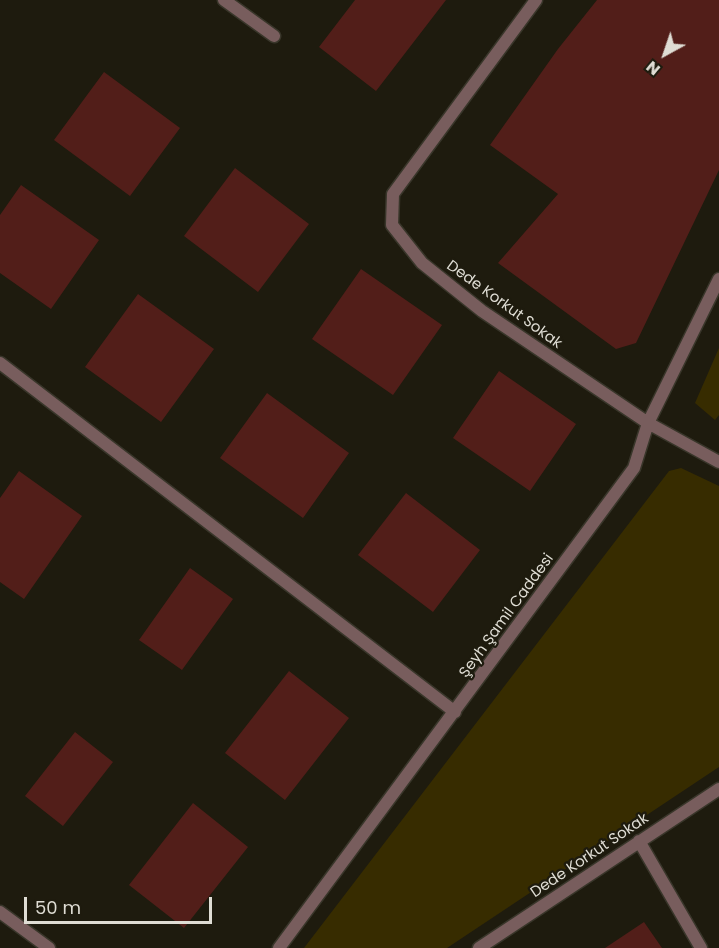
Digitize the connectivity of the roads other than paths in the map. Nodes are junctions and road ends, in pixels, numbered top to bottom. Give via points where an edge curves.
1 (224, 0) edge
2 (536, 0) edge
3 (274, 36) dead end
4 (719, 279) edge
5 (0, 363) edge
6 (648, 423) junction
7 (719, 462) edge
8 (454, 712) junction
9 (719, 789) edge
10 (639, 841) junction
11 (0, 912) edge
12 (49, 948) edge
13 (279, 948) edge
14 (479, 948) edge
15 (701, 948) edge

1 - 3 street
2 - 6 street, Dede Korkut Sokak via 393,194 392,225 422,263 482,311
4 - 6 street, Şeyh Şamil Caddesi
5 - 8 street
6 - 7 street, Dede Korkut Sokak
6 - 8 street, Şeyh Şamil Caddesi via 634,468
8 - 13 street, Şeyh Şamil Caddesi
9 - 10 street, Dede Korkut Sokak
10 - 14 street, Dede Korkut Sokak
10 - 15 street
11 - 12 street

